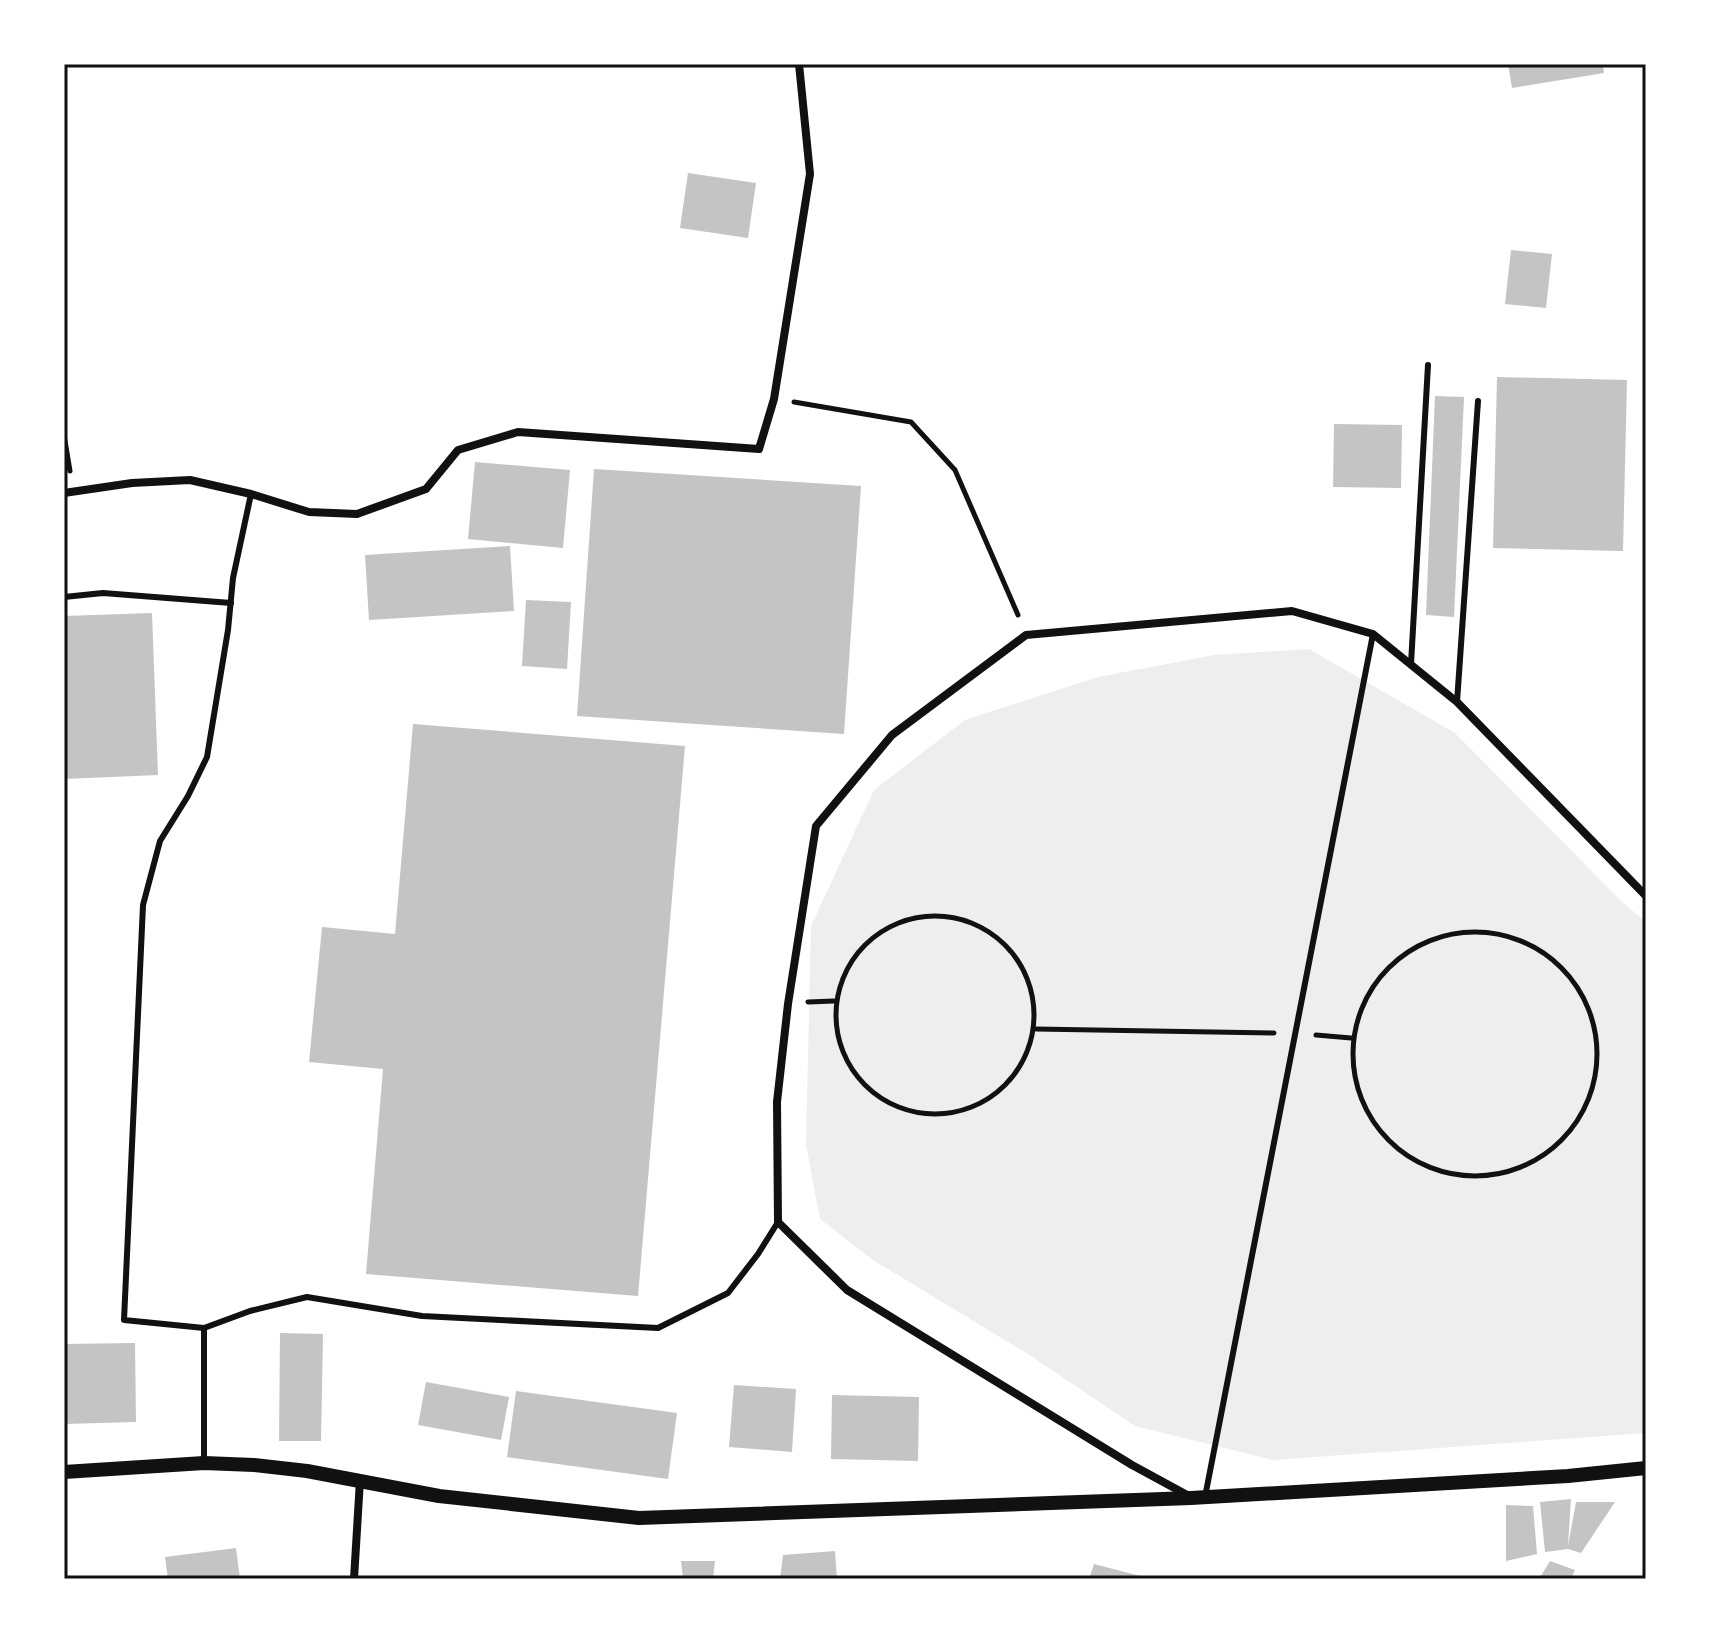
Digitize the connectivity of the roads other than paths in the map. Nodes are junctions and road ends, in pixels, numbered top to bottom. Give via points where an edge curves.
1 (799, 64) edge
2 (1428, 365) dead end
3 (1478, 401) dead end
4 (69, 493) edge
5 (251, 494) junction
6 (64, 597) edge
7 (231, 603) junction
8 (1373, 634) junction
9 (1411, 664) junction
10 (1457, 702) junction
11 (1646, 896) edge
12 (778, 1222) junction
13 (204, 1328) junction
14 (204, 1463) junction
15 (1646, 1468) edge
16 (64, 1472) edge
17 (360, 1480) junction
18 (1198, 1497) junction
19 (354, 1579) edge

1 - 5 street via 810,174 774,399 759,449 518,432 458,450 426,489 357,514 309,512
2 - 9 lane
3 - 10 lane
4 - 5 street via 190,480
5 - 7 lane
6 - 7 lane via 103,593
7 - 13 lane via 207,757 160,841 143,905 124,1320
8 - 9 street
8 - 12 street via 1292,611 1026,635 892,735 816,826 777,1102
8 - 18 lane
9 - 10 street
10 - 11 street
12 - 13 lane via 728,1293 658,1328 422,1316 307,1297
12 - 18 street via 847,1290 1132,1465
13 - 14 lane
14 - 16 street
14 - 17 street
15 - 18 street
17 - 18 street via 439,1496 639,1518
17 - 19 street

